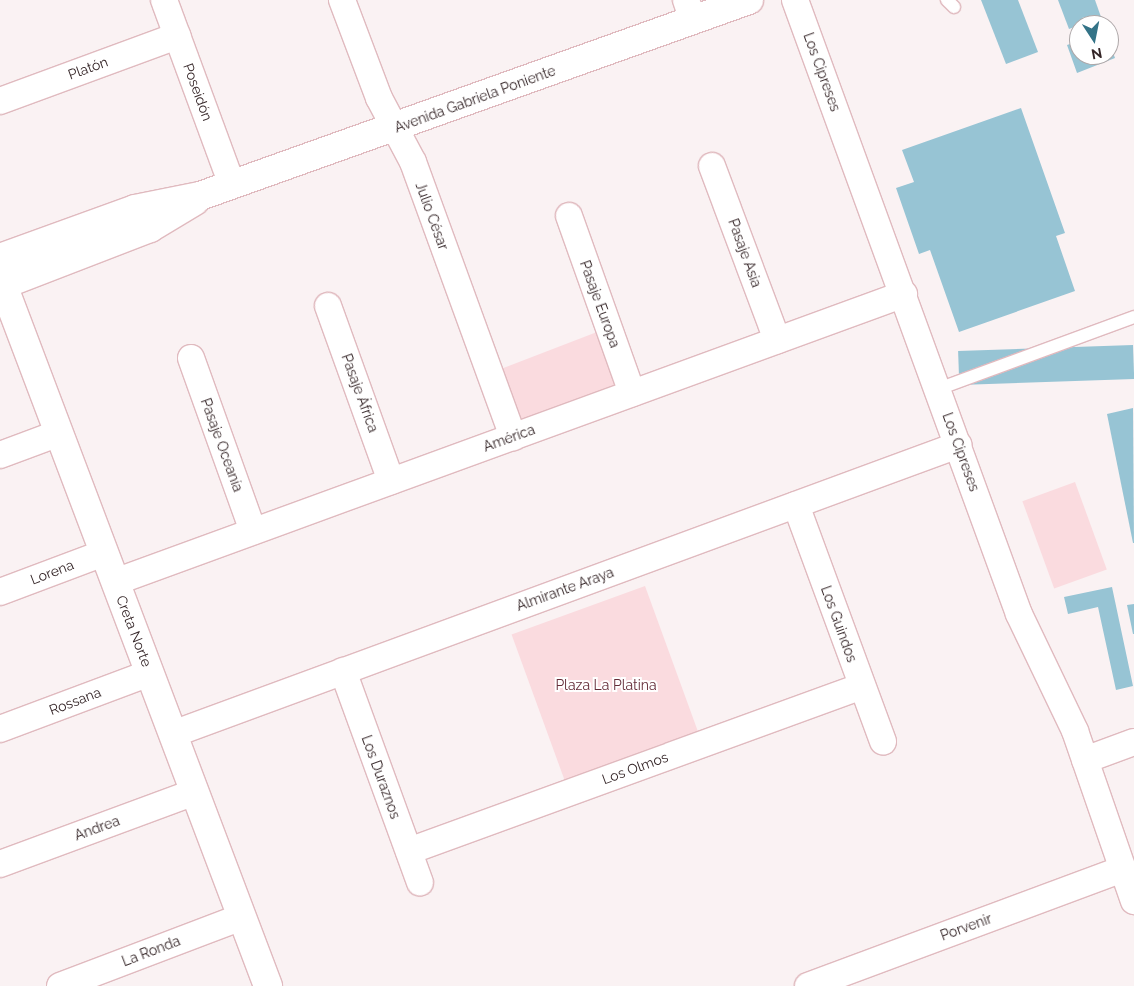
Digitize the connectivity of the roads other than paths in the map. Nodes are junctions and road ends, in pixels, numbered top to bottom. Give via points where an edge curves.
1 (164, 0) edge
2 (342, 0) edge
3 (748, 0) edge
4 (795, 0) edge
5 (947, 0) edge
6 (954, 0) edge
7 (689, 10) edge
8 (177, 36) junction
9 (0, 101) edge
10 (395, 128) junction
11 (712, 166) dead end
12 (232, 185) junction
13 (200, 196) junction
14 (569, 216) dead end
15 (0, 258) edge
16 (1, 283) edge
17 (904, 294) junction
18 (328, 306) dead end
19 (1134, 316) edge
20 (777, 340) junction
21 (191, 358) dead end
22 (938, 390) junction
23 (632, 393) junction
24 (59, 433) junction
25 (513, 437) junction
26 (958, 445) junction
27 (0, 455) edge
28 (391, 481) junction
29 (796, 505) junction
30 (253, 531) junction
31 (104, 553) junction
32 (115, 582) junction
33 (0, 592) edge
34 (343, 671) junction
35 (150, 673) junction
36 (862, 686) junction
37 (0, 729) edge
38 (173, 734) junction
39 (883, 742) dead end
40 (1134, 742) edge
41 (1084, 760) junction
42 (195, 792) junction
43 (409, 851) junction
44 (0, 864) edge
45 (1123, 868) junction
46 (420, 882) dead end
47 (1134, 901) edge
48 (242, 917) junction
49 (60, 986) edge
50 (268, 986) edge
51 (808, 986) edge

1 - 8 street, Poseidón
2 - 10 street, Julio César
3 - 7 main road, Avenida Gabriela Poniente
4 - 17 street, Los Cipreses
5 - 6 lane via 954,7
7 - 10 main road, Avenida Gabriela Poniente
8 - 9 street, Platón
8 - 12 street, Poseidón
10 - 12 main road, Avenida Gabriela Poniente
10 - 25 street, Julio César via 413,162
11 - 20 street, Pasaje Asia
12 - 13 main road, Avenida Gabriela Poniente
13 - 15 main road, Avenida Gabriela Poniente via 135,208
13 - 16 main road, Avenida Gabriela Poniente via 150,228
14 - 23 street, Pasaje Europa
16 - 24 main road, Creta Norte
17 - 20 street, América
17 - 22 street, Los Cipreses
18 - 28 street, Pasaje África
19 - 22 lane
20 - 23 street, América
21 - 30 street, Pasaje Oceanía
22 - 26 street, Los Cipreses
23 - 25 street, América
24 - 27 street
24 - 31 main road, Creta Norte
25 - 28 street, América
26 - 29 street, Almirante Araya
26 - 41 street, Los Cipreses via 1019,614
28 - 30 street, América
29 - 34 street, Almirante Araya
29 - 36 street, Los Guindos
30 - 32 street, América
31 - 32 main road, Creta Norte
31 - 33 street, Lorena
32 - 35 main road, Creta Norte
34 - 38 street, Almirante Araya
34 - 43 street, Los Duraznos
35 - 37 street, Rossana
35 - 38 main road, Creta Norte
36 - 39 street, Los Guindos
36 - 43 street, Los Olmos
38 - 42 main road, Creta Norte
40 - 41 street
41 - 45 street, Los Cipreses
42 - 44 street, Andrea
42 - 48 main road, Creta Norte
43 - 46 street, Los Duraznos
45 - 47 street, Los Cipreses
45 - 51 street, Porvenir
48 - 49 street, La Ronda
48 - 50 main road, Creta Norte

